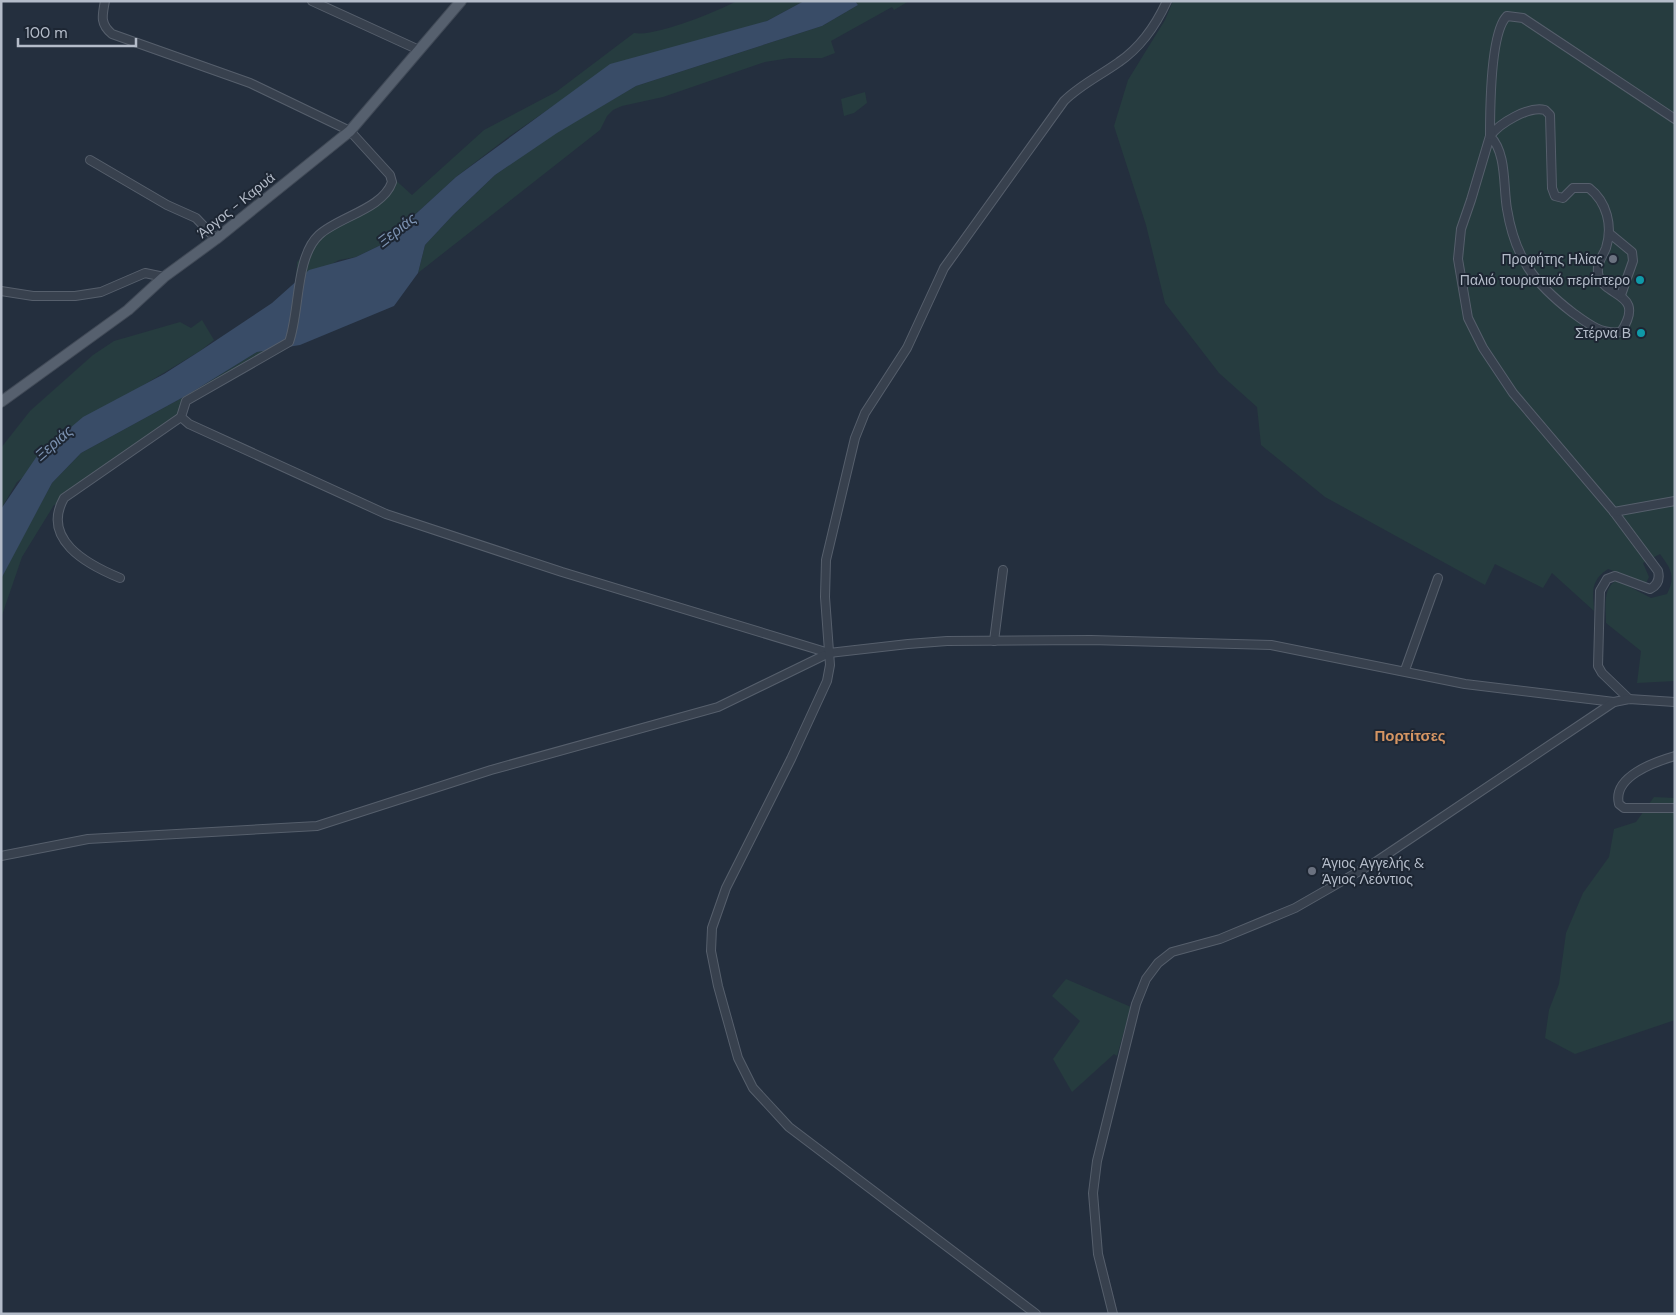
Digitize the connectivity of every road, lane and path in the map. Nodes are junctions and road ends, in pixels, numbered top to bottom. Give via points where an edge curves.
1 (105, 1) edge
2 (312, 1) edge
3 (1167, 1) edge
4 (460, 2) edge
5 (419, 50) junction
6 (1675, 119) edge
7 (350, 131) junction
8 (1490, 136) junction
9 (90, 160) dead end
10 (1609, 233) junction
11 (216, 239) junction
12 (164, 277) junction
13 (1, 291) edge
14 (1621, 295) junction
15 (1, 402) edge
16 (181, 417) junction
17 (1675, 501) edge
18 (1614, 512) junction
19 (1003, 570) dead end
20 (120, 578) dead end
21 (1438, 578) dead end
22 (994, 641) junction
23 (829, 653) junction
24 (1405, 670) junction
25 (1629, 699) junction
26 (1614, 702) junction
27 (1675, 702) edge
28 (1675, 756) edge
29 (1675, 808) edge
30 (1, 856) edge
31 (1036, 1314) edge
32 (1113, 1314) edge

1 - 7 street via 102,20 104,28 112,34 250,83
2 - 5 street
3 - 23 street via 1135,49 1064,101 998,190 944,268 907,348 862,418 853,442 826,560 825,613
4 - 5 main road, Άργος - Καρυά
5 - 7 main road, Άργος - Καρυά
6 - 8 street via 1523,18 1513,15 1507,16 1499,27 1491,88
7 - 11 main road, Άργος - Καρυά
7 - 16 street via 390,174 390,189 384,196 318,236 303,266 290,342 186,401
8 - 10 street via 1498,126 1516,117 1536,110 1548,112 1555,196 1563,198 1573,188 1589,188 1606,210
8 - 14 street via 1500,150 1507,210 1526,267 1543,287 1592,327 1612,333 1621,332 1627,323 1629,308
8 - 18 street via 1472,200 1460,229 1458,259 1468,318 1483,348 1514,393
9 - 11 street via 196,218
10 - 14 street via 1598,263 1600,278 1609,289
10 - 14 street via 1632,252 1633,261
11 - 12 main road, Άργος - Καρυά
12 - 13 street via 145,273 101,292 75,296 33,296
12 - 15 main road, Άργος - Καρυά via 128,310
16 - 20 street via 64,498 58,509 56,518 67,546
16 - 23 street via 189,424 386,514 562,572
17 - 18 street
18 - 25 street via 1655,565 1659,577 1650,589 1620,576 1610,577 1600,591 1598,666
19 - 22 street
21 - 24 street
22 - 23 street via 908,644
22 - 24 street via 1271,645
23 - 30 street via 718,707 491,770 317,826 88,839
23 - 31 street via 829,676 823,694 713,920 714,968 738,1058 753,1088 789,1127
24 - 26 street via 1473,685
25 - 26 street
25 - 27 street
26 - 32 street via 1377,861 1295,908 1228,936 1172,952 1158,963 1146,979 1136,1004 1097,1161 1094,1221 1098,1254
28 - 29 street via 1655,762 1630,778 1617,797 1624,808

